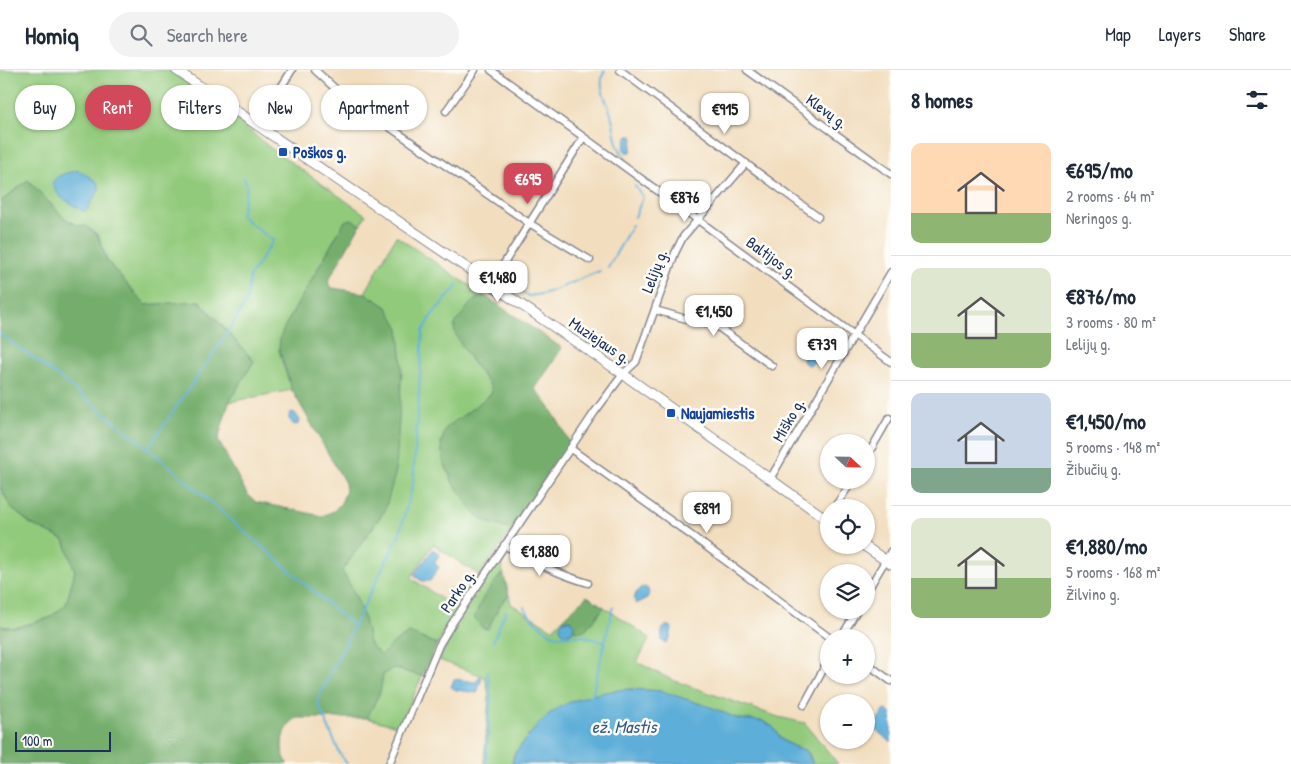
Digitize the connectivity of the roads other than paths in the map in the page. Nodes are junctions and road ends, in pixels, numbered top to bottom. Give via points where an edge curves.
1 (176, 70) edge
2 (292, 70) edge
3 (315, 70) edge
4 (475, 70) edge
5 (491, 70) edge
6 (620, 70) edge
7 (746, 70) edge
8 (282, 85) edge
9 (446, 111) dead end
10 (249, 120) edge
11 (264, 130) edge
12 (583, 138) junction
13 (746, 163) junction
14 (891, 174) edge
15 (818, 217) dead end
16 (698, 220) junction
17 (529, 223) junction
18 (590, 260) dead end
19 (891, 272) edge
20 (491, 284) junction
21 (655, 310) junction
22 (855, 335) junction
23 (891, 362) edge
24 (772, 366) dead end
25 (623, 374) junction
26 (889, 418) dead end
27 (875, 442) edge
28 (571, 449) junction
29 (770, 479) junction
30 (820, 513) edge
31 (504, 545) junction
32 (891, 551) edge
33 (875, 553) edge
34 (888, 562) edge
35 (875, 581) edge
36 (588, 583) dead end
37 (820, 631) edge
38 (875, 669) edge
39 (820, 676) edge
40 (891, 681) edge
41 (804, 705) dead end
42 (390, 764) edge

1 - 10 main road, Muziejaus g.
2 - 8 street
3 - 17 street via 340,93
4 - 9 street
5 - 12 street, Baltijos g.
6 - 13 street
7 - 14 street, Klevų g.
11 - 20 main road, Muziejaus g.
12 - 16 street, Baltijos g.
12 - 17 street
13 - 15 street
13 - 16 street, Lelijų g.
16 - 21 street, Lelijų g. via 675,253
16 - 22 street, Baltijos g.
17 - 18 street
17 - 20 street
19 - 22 street, Miško g.
20 - 25 main road, Muziejaus g.
21 - 24 street via 714,324
21 - 25 street, Lelijų g. via 636,362
22 - 23 street, Baltijos g.
22 - 29 street, Miško g.
25 - 28 street, Parko g.
25 - 29 main road, Muziejaus g.
26 - 27 street
28 - 31 street, Parko g.
28 - 37 street
29 - 30 main road, Muziejaus g.
31 - 36 street via 536,564
31 - 42 street, Parko g. via 439,645
32 - 34 street
33 - 34 main road
34 - 35 street
38 - 40 street
39 - 41 street

